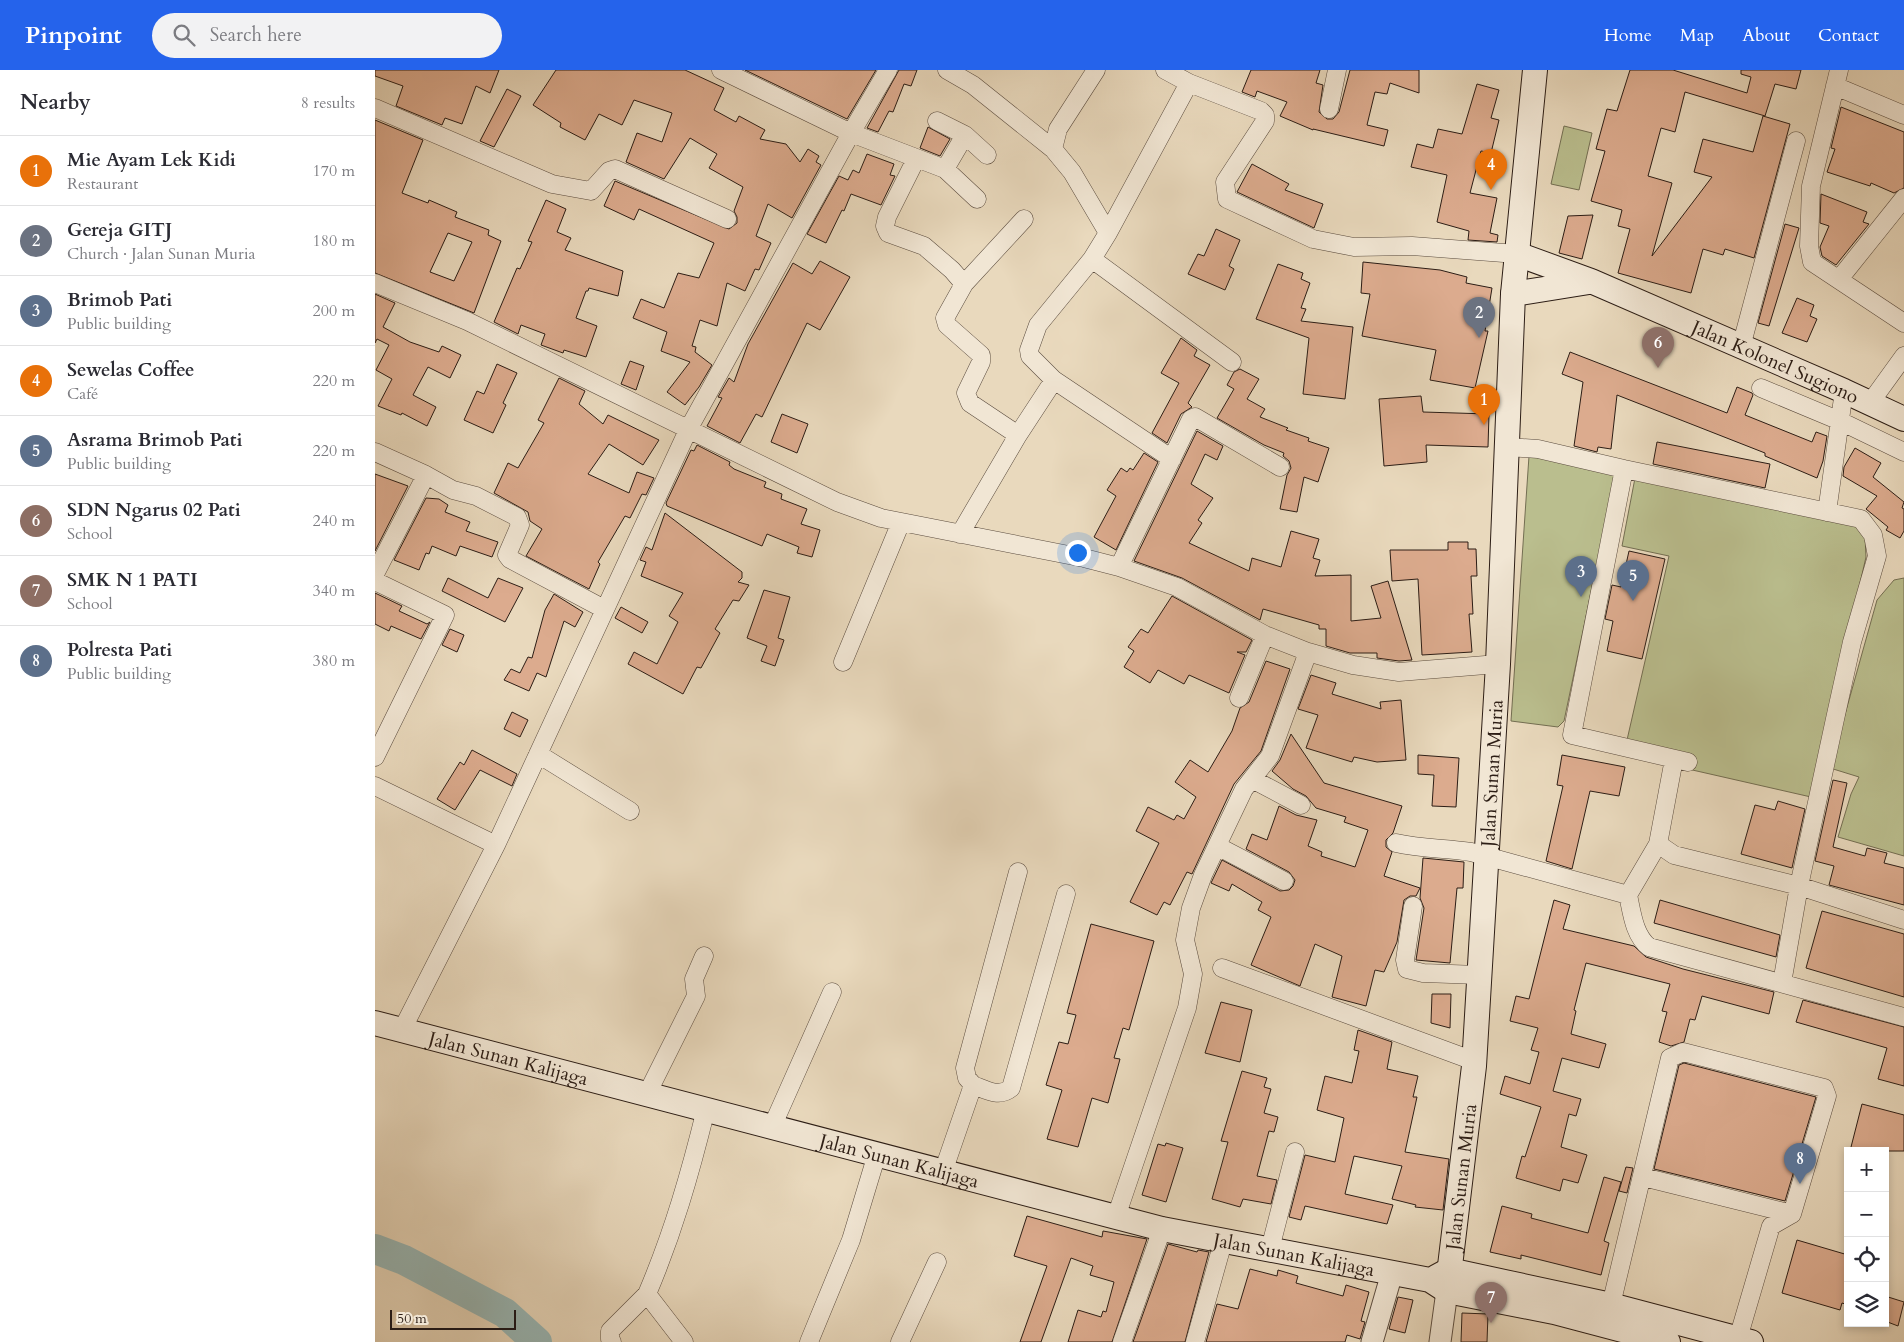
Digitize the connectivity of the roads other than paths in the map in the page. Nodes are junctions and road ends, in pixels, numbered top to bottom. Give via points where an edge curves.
1 (721, 70) edge
2 (889, 70) edge
3 (947, 70) edge
4 (1096, 70) edge
5 (1165, 70) edge
6 (1337, 70) edge
7 (1535, 70) edge
8 (1837, 78) edge
9 (1189, 83) junction
10 (375, 108) edge
11 (1329, 109) dead end
12 (1904, 115) edge
13 (937, 121) dead end
14 (851, 133) junction
15 (965, 134) junction
16 (1797, 141) dead end
17 (1053, 149) junction
18 (987, 155) dead end
19 (916, 159) junction
20 (945, 170) junction
21 (1904, 198) edge
22 (977, 199) dead end
23 (727, 219) dead end
24 (1024, 219) dead end
25 (1108, 233) junction
26 (1517, 254) junction
27 (1091, 259) junction
28 (1840, 278) junction
29 (1591, 281) junction
30 (375, 283) edge
31 (964, 284) junction
32 (1513, 294) junction
33 (1904, 323) edge
34 (1741, 347) junction
35 (1904, 356) edge
36 (1232, 362) dead end
37 (1054, 380) junction
38 (1761, 388) dead end
39 (1844, 390) junction
40 (1870, 403) junction
41 (1904, 419) edge
42 (1839, 421) junction
43 (689, 428) junction
44 (1018, 435) junction
45 (1507, 447) junction
46 (375, 452) edge
47 (1904, 452) edge
48 (1172, 459) junction
49 (1280, 467) dead end
50 (1624, 468) junction
51 (426, 475) junction
52 (1827, 512) junction
53 (901, 522) junction
54 (960, 534) junction
55 (1119, 567) junction
56 (375, 574) edge
57 (375, 581) edge
58 (604, 609) junction
59 (1265, 635) junction
60 (1308, 652) junction
61 (843, 662) dead end
62 (1498, 664) junction
63 (1239, 698) dead end
64 (538, 754) junction
65 (375, 757) edge
66 (1252, 780) junction
67 (375, 786) edge
68 (1301, 805) dead end
69 (630, 811) dead end
70 (1396, 843) dead end
71 (1658, 844) junction
72 (496, 845) junction
73 (1217, 846) junction
74 (1487, 857) junction
75 (1018, 872) dead end
76 (1284, 882) dead end
77 (1799, 886) junction
78 (1066, 894) dead end
79 (1628, 895) junction
80 (1413, 906) dead end
81 (1904, 920) edge
82 (703, 956) dead end
83 (1222, 968) dead end
84 (1479, 975) junction
85 (1782, 983) junction
86 (832, 992) dead end
87 (1904, 1017) edge
88 (375, 1023) edge
89 (402, 1030) junction
90 (1474, 1061) junction
91 (973, 1085) junction
92 (647, 1094) junction
93 (706, 1109) junction
94 (772, 1127) junction
95 (1295, 1152) dead end
96 (877, 1154) junction
97 (943, 1172) junction
98 (1643, 1176) junction
99 (1792, 1214) junction
100 (1116, 1217) junction
101 (1162, 1229) junction
102 (1223, 1242) junction
103 (1270, 1249) junction
104 (937, 1262) dead end
105 (1392, 1273) junction
106 (1442, 1280) junction
107 (647, 1294) junction
108 (1612, 1312) junction
109 (1667, 1335) edge
110 (1742, 1341) edge
111 (612, 1342) edge
112 (684, 1342) edge
113 (809, 1342) edge
114 (900, 1342) edge
115 (1122, 1342) edge
116 (1195, 1342) edge
117 (1372, 1342) edge
118 (1440, 1342) edge

1 - 14 street
2 - 14 street
3 - 17 street via 985,94
4 - 17 street via 1058,128
5 - 9 street
6 - 11 street
7 - 26 main road, Jalan Sunan Muria
8 - 12 street
8 - 28 street via 1811,186 1809,246 1815,266
9 - 25 street
9 - 26 street via 1265,115 1265,121 1225,182 1227,199 1313,239 1354,247 1412,246
10 - 23 street via 552,184 591,191 609,171 615,169
13 - 15 street
14 - 19 street
14 - 43 street
15 - 18 street
15 - 20 street
16 - 34 street
17 - 25 street
19 - 20 street
19 - 31 street via 885,226 888,233 924,246
20 - 22 street
21 - 28 street
24 - 31 street
25 - 27 street
26 - 29 main road, Jalan Kolonel Sugiono
26 - 32 main road, Jalan Sunan Muria
27 - 36 street
27 - 37 street via 1038,325 1030,342 1030,356
28 - 33 street
29 - 32 main road
29 - 34 main road, Jalan Kolonel Sugiono
30 - 43 street via 467,321
31 - 44 street via 945,318 947,325 981,355 967,398
32 - 45 main road, Jalan Sunan Muria
34 - 39 main road, Jalan Kolonel Sugiono
35 - 40 street
37 - 44 street
37 - 48 street
38 - 42 street
39 - 40 main road, Jalan Kolonel Sugiono
39 - 42 street
40 - 41 main road, Jalan Kolonel Sugiono
42 - 47 street
42 - 52 street
43 - 53 street via 837,502
43 - 58 street
44 - 54 street
45 - 50 street via 1538,449
45 - 62 main road, Jalan Sunan Muria
46 - 51 street
48 - 49 street via 1195,416
48 - 55 street
50 - 52 street
50 - 71 street via 1572,735 1681,760
51 - 56 street
51 - 58 street via 517,517 520,525 507,555 510,559
52 - 77 street via 1861,519 1873,535 1877,556 1852,642
53 - 54 street
53 - 61 street
54 - 55 street
55 - 59 street via 1177,586
57 - 65 street via 445,615
58 - 64 street
59 - 60 street
59 - 63 street
60 - 62 street via 1353,665 1399,672
60 - 66 street via 1270,756
62 - 74 main road, Jalan Sunan Muria
64 - 69 street
64 - 72 street
66 - 68 street
66 - 73 street via 1244,789
67 - 72 street
70 - 74 street via 1416,848 1445,848
71 - 77 street via 1674,855
71 - 79 street
72 - 89 street
73 - 76 street
73 - 100 street via 1203,875 1187,923 1185,940 1193,974 1187,1008
74 - 79 street
74 - 84 main road, Jalan Sunan Muria
75 - 91 street via 965,1068
77 - 81 street
77 - 85 street
78 - 91 street via 1011,1088 999,1094
79 - 85 street via 1637,932 1649,947
80 - 84 street via 1405,960 1407,969 1423,973
82 - 92 street via 694,979 696,996
83 - 90 street
84 - 90 main road, Jalan Sunan Muria
85 - 87 street
86 - 94 street
88 - 89 main road, Jalan Sunan Kalijaga
89 - 92 main road, Jalan Sunan Kalijaga
90 - 106 main road, Jalan Sunan Muria
91 - 97 street
92 - 93 main road, Jalan Sunan Kalijaga
93 - 94 main road, Jalan Sunan Kalijaga
93 - 107 street via 668,1245
94 - 96 main road, Jalan Sunan Kalijaga
95 - 103 street
96 - 97 main road, Jalan Sunan Kalijaga
96 - 113 street via 851,1240
97 - 100 main road, Jalan Sunan Kalijaga
98 - 99 street
98 - 99 street via 1670,1058 1683,1052 1824,1088 1827,1096
98 - 108 street
99 - 110 street via 1771,1226
100 - 101 main road, Jalan Sunan Kalijaga
101 - 102 main road, Jalan Sunan Kalijaga
101 - 115 street
102 - 103 main road, Jalan Sunan Kalijaga
102 - 116 street
103 - 105 main road, Jalan Sunan Kalijaga
104 - 114 street
105 - 106 main road, Jalan Sunan Kalijaga
105 - 117 street
106 - 108 main road, Jalan Sunan Kalijaga
106 - 118 street
107 - 111 street via 610,1331
107 - 112 street
108 - 109 main road, Jalan Sunan Kalijaga
109 - 110 main road, Jalan Sunan Kalijaga

